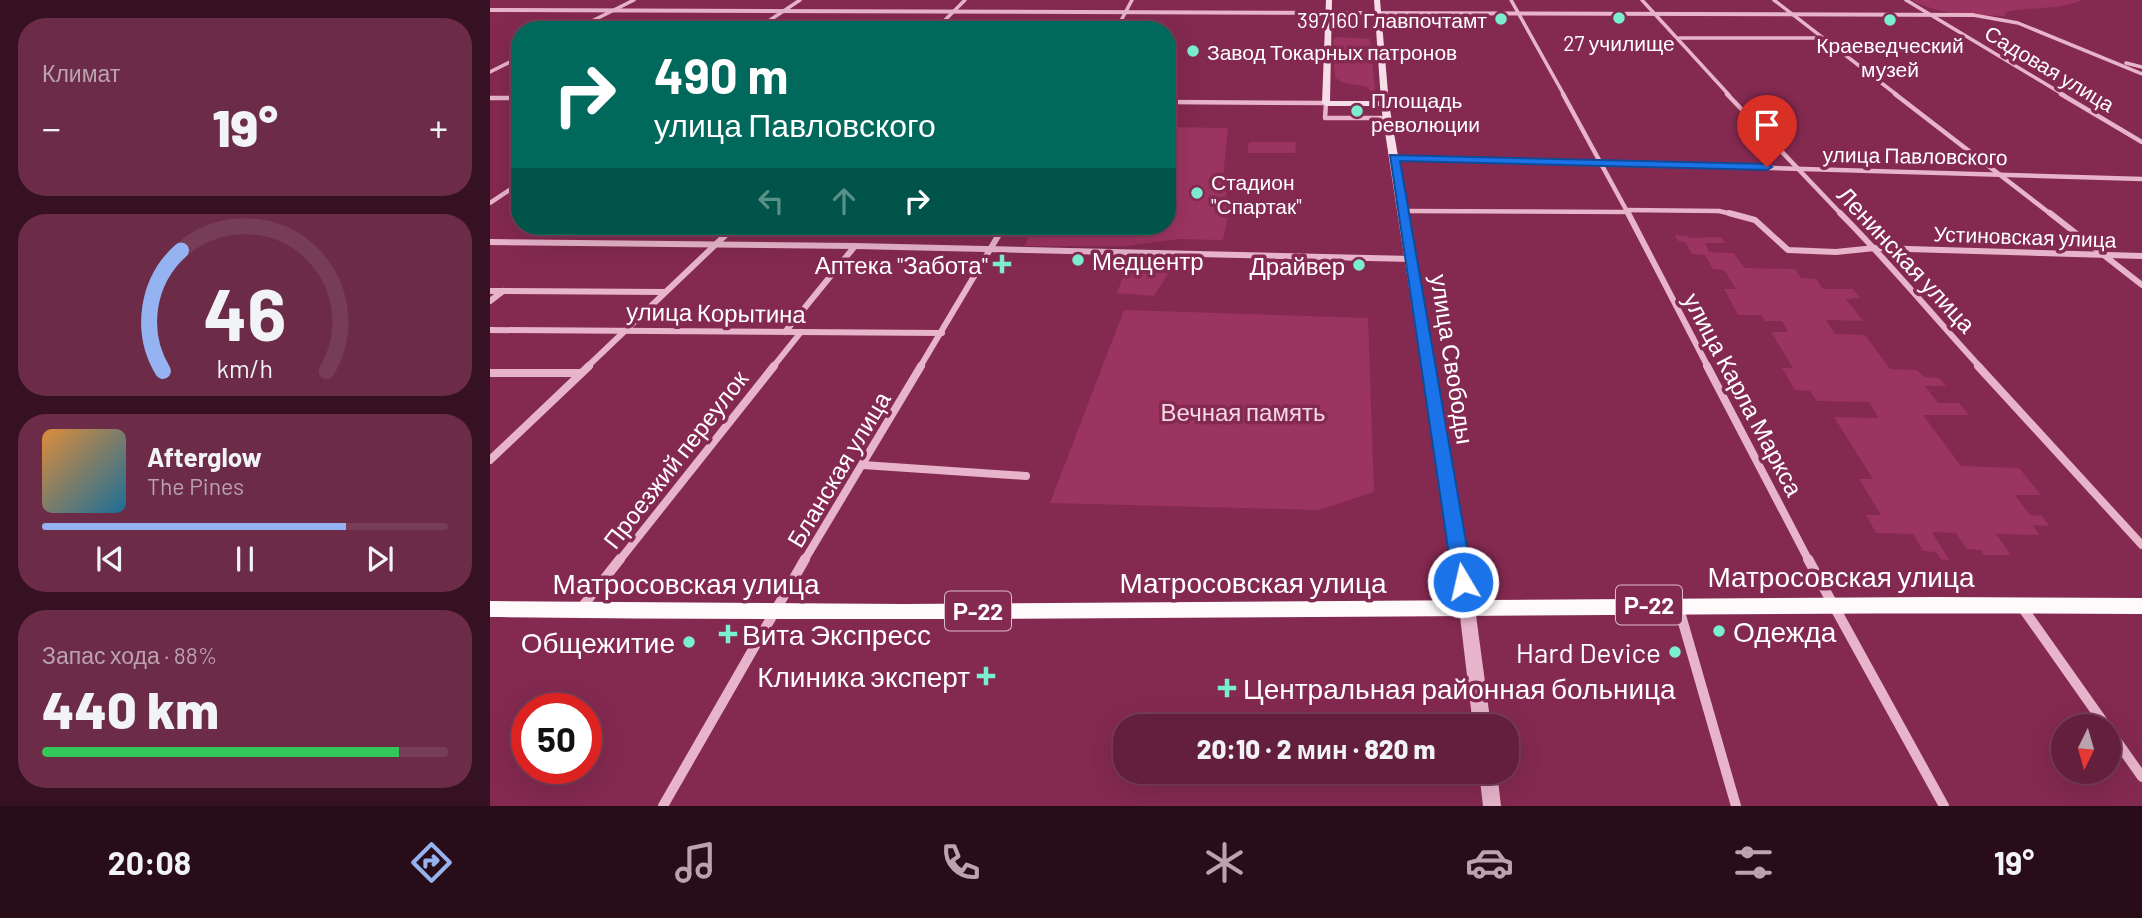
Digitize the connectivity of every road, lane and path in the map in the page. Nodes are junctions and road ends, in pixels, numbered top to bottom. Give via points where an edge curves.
1 (634, 0) edge
2 (800, 0) edge
3 (965, 0) edge
4 (1132, 0) edge
5 (1329, 0) edge
6 (1377, 0) edge
7 (1511, 0) edge
8 (1643, 0) edge
9 (1774, 0) edge
10 (1906, 0) edge
11 (490, 10) edge
12 (612, 11) junction
13 (783, 11) junction
14 (953, 12) junction
15 (1125, 13) junction
16 (1328, 13) junction
17 (1378, 13) junction
18 (1517, 14) junction
19 (1655, 14) junction
20 (1794, 15) junction
21 (1932, 15) junction
22 (1973, 15) joint
23 (592, 21) edge
24 (768, 21) edge
25 (944, 21) edge
26 (1121, 21) edge
27 (1679, 38) junction
28 (1824, 38) junction
29 (2111, 60) junction
30 (511, 62) edge
31 (2142, 67) edge
32 (490, 72) edge
33 (2142, 74) edge
34 (490, 98) edge
35 (511, 98) edge
36 (1176, 102) edge
37 (1326, 103) junction
38 (1385, 104) junction
39 (1388, 118) junction
40 (2142, 142) edge
41 (1394, 158) junction
42 (1601, 162) junction
43 (1795, 168) junction
44 (1996, 172) junction
45 (2142, 179) edge
46 (511, 189) edge
47 (490, 202) edge
48 (1404, 211) junction
49 (1626, 211) junction
50 (726, 235) edge
51 (999, 235) edge
52 (490, 242) edge
53 (717, 244) junction
54 (855, 246) junction
55 (1875, 248) junction
56 (991, 250) junction
57 (2103, 254) junction
58 (2142, 256) edge
59 (1412, 259) junction
60 (2142, 285) edge
61 (490, 291) edge
62 (503, 291) junction
63 (666, 292) junction
64 (490, 301) edge
65 (490, 330) edge
66 (625, 330) junction
67 (785, 332) junction
68 (801, 332) junction
69 (942, 333) junction
70 (490, 373) edge
71 (579, 373) junction
72 (490, 460) edge
73 (863, 465) junction
74 (1026, 476) dead end
75 (2142, 545) edge
76 (1831, 603) junction
77 (2020, 604) junction
78 (1678, 605) junction
79 (2142, 606) edge
80 (1467, 608) junction
81 (490, 609) edge
82 (579, 611) junction
83 (774, 612) junction
84 (1480, 714) edge
85 (2097, 714) edge
86 (2121, 748) edge
87 (2142, 777) edge
88 (1489, 784) edge
89 (663, 806) edge
90 (1492, 806) edge
91 (1737, 806) edge
92 (1944, 806) edge

1 - 12 street
2 - 13 street
3 - 14 street
4 - 15 street
5 - 16 main road
6 - 17 main road, улица Свободы
7 - 18 street, улица Карла Маркса
8 - 19 street, Ленинская улица
9 - 20 street
10 - 21 street, Садовая улица
11 - 12 street
12 - 13 street
12 - 23 street
13 - 14 street
13 - 24 street
14 - 15 street
14 - 25 street
15 - 16 street
15 - 26 street
16 - 17 street
16 - 37 main road
17 - 18 street
17 - 38 main road, улица Свободы
18 - 19 street
18 - 42 street, улица Карла Маркса
19 - 20 street
19 - 27 street, Ленинская улица
20 - 21 street
20 - 28 street
21 - 22 street
21 - 40 street, Садовая улица
22 - 29 street via 2018,23
27 - 28 street
27 - 43 street, Ленинская улица
28 - 44 street
29 - 31 street
29 - 33 street
30 - 32 street
34 - 35 street
36 - 37 street
37 - 38 main road
37 - 39 street via 1325,118
38 - 39 main road, улица Свободы
39 - 41 main road, улица Свободы
41 - 42 street, улица Павловского
41 - 48 main road, улица Свободы
42 - 43 street, улица Павловского
42 - 49 street, улица Карла Маркса
43 - 44 street, улица Павловского
43 - 55 street, Ленинская улица
44 - 45 street, улица Павловского
44 - 57 street
46 - 47 street
48 - 49 street, Устиновская улица
48 - 59 main road, улица Свободы
49 - 55 street, Устиновская улица via 1719,211 1755,220 1788,250
49 - 76 street, улица Карла Маркса
50 - 53 street
51 - 56 street, Бланская улица
52 - 53 street
53 - 54 street
53 - 63 street
54 - 56 street
54 - 67 street
55 - 57 street, Устиновская улица
55 - 75 street, Ленинская улица
56 - 59 street
56 - 69 street, Бланская улица
57 - 58 street, Устиновская улица
57 - 60 street
59 - 80 main road, улица Свободы
61 - 62 street
62 - 63 street
62 - 64 street
63 - 66 street
65 - 66 street, улица Корытина
66 - 67 street, улица Корытина
66 - 71 street
67 - 68 street, улица Корытина
68 - 69 street, улица Корытина
68 - 82 street, Проезжий переулок
69 - 73 street, Бланская улица
70 - 71 street
71 - 72 street
73 - 74 street
73 - 83 street, Бланская улица
76 - 77 highway, Матросовская улица / Р-22
76 - 78 highway, Матросовская улица / Р-22
76 - 92 street, улица Карла Маркса
77 - 79 highway, Матросовская улица / Р-22
77 - 85 street
78 - 80 highway, Матросовская улица / Р-22
78 - 91 street
80 - 83 highway, Матросовская улица / Р-22
80 - 84 street, улица Свободы
81 - 82 highway, Матросовская улица / Р-22
82 - 83 highway, Матросовская улица / Р-22
83 - 89 street, Бланская улица
86 - 87 street
88 - 90 street

